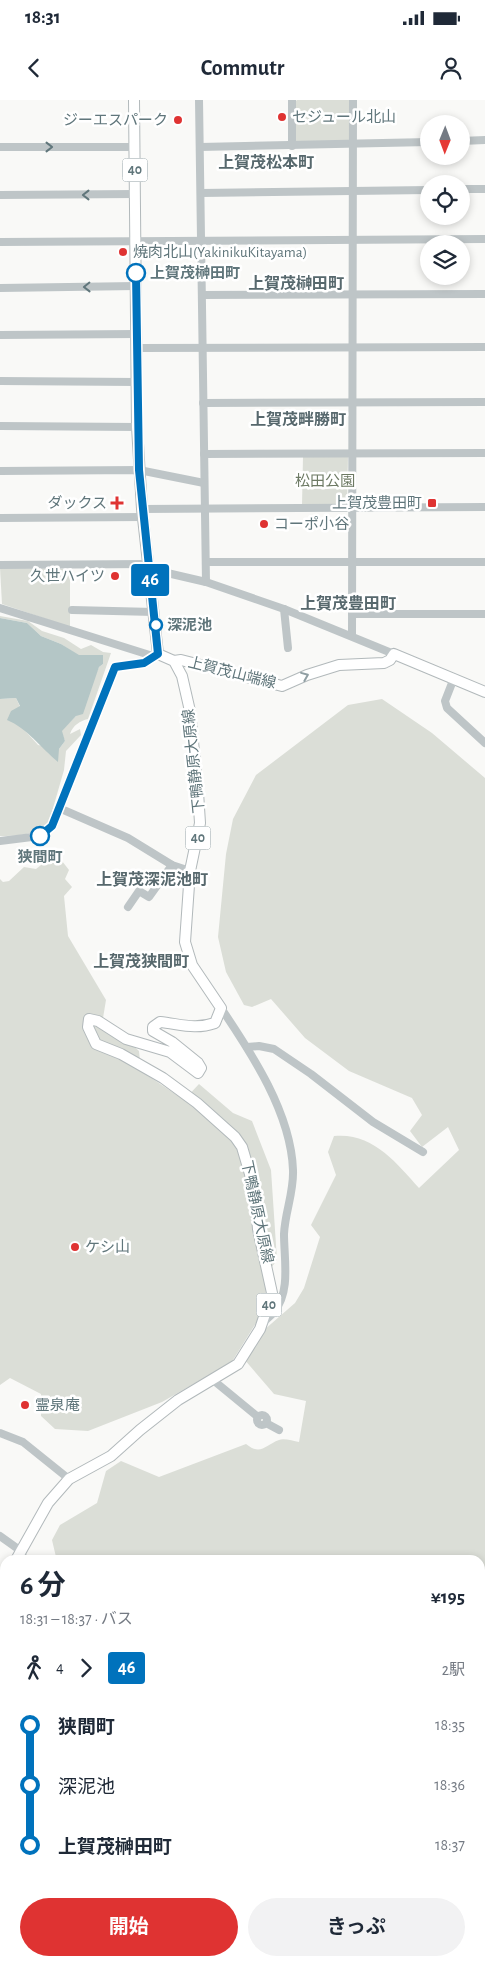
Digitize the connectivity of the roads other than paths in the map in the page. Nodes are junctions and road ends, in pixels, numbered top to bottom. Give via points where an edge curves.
1 (134, 100) edge
2 (199, 100) edge
3 (292, 100) edge
4 (353, 100) edge
5 (485, 140) edge
6 (470, 141) edge
7 (420, 142) edge
8 (353, 144) junction
9 (292, 146) junction
10 (134, 147) junction
11 (0, 148) edge
12 (200, 148) junction
13 (485, 189) edge
14 (420, 190) edge
15 (470, 190) edge
16 (353, 191) junction
17 (200, 193) junction
18 (135, 194) junction
19 (0, 195) edge
20 (353, 238) junction
21 (485, 239) edge
22 (201, 240) junction
23 (135, 241) junction
24 (0, 242) edge
25 (136, 286) junction
26 (0, 288) edge
27 (353, 294) junction
28 (485, 294) edge
29 (202, 295) junction
30 (136, 334) junction
31 (0, 335) edge
32 (352, 347) junction
33 (485, 347) edge
34 (136, 348) junction
35 (203, 348) junction
36 (0, 381) edge
37 (137, 382) junction
38 (352, 402) junction
39 (485, 402) edge
40 (203, 403) junction
41 (0, 426) edge
42 (137, 427) junction
43 (485, 453) edge
44 (204, 454) junction
45 (352, 454) junction
46 (139, 470) junction
47 (0, 471) edge
48 (204, 484) junction
49 (352, 507) junction
50 (485, 507) edge
51 (205, 509) junction
52 (142, 513) junction
53 (0, 518) edge
54 (206, 562) junction
55 (352, 562) junction
56 (485, 562) edge
57 (0, 565) edge
58 (149, 567) junction
59 (206, 582) junction
60 (0, 608) edge
61 (284, 609) junction
62 (72, 610) dead end
63 (154, 612) junction
64 (352, 614) junction
65 (485, 614) edge
66 (352, 635) junction
67 (288, 648) dead end
68 (394, 654) junction
69 (157, 655) junction
70 (174, 661) junction
71 (454, 678) junction
72 (485, 692) edge
73 (485, 743) edge
74 (59, 808) junction
75 (0, 842) edge
76 (172, 865) junction
77 (190, 871) junction
78 (128, 907) dead end
79 (221, 1008) junction
80 (247, 1046) junction
81 (423, 1152) dead end
82 (262, 1323) junction
83 (213, 1380) junction
84 (279, 1430) dead end
85 (0, 1434) edge
86 (68, 1479) junction
87 (0, 1536) edge
88 (18, 1555) edge

1 - 10 main road, 40
2 - 12 street
3 - 9 street
4 - 8 street
5 - 6 street
7 - 8 street
8 - 9 street
8 - 16 street
9 - 12 street
11 -> 10 street
10 - 18 main road, 40
12 - 17 street
13 - 15 street
14 - 16 street
16 - 17 street
16 - 20 street
17 - 22 street
18 -> 19 street
18 - 23 main road, 40
20 - 21 street
20 - 22 street
20 - 27 street
22 - 23 street
22 - 29 street
23 - 24 street
23 - 25 main road, 40
25 -> 26 street
25 - 30 main road, 40
27 - 28 street
27 - 29 street
27 - 32 street
29 - 35 street
30 - 31 street
30 - 34 main road, 40
32 - 33 street
32 - 35 street
32 - 38 street
34 - 35 street
34 - 37 main road, 40
35 - 40 street
36 - 37 street
37 - 42 main road, 40
38 - 39 street
38 - 40 street
38 - 45 street
40 - 44 street
41 - 42 street
42 - 46 main road, 40
43 - 45 street
44 - 45 street
44 - 48 street
45 - 49 street
46 - 47 street
46 - 48 street
46 - 52 main road, 40
48 - 51 street
49 - 50 street
49 - 51 street
49 - 55 street
51 - 52 street
51 - 54 street
52 - 53 street
52 - 58 main road, 40
54 - 55 street
54 - 59 street
55 - 56 street
55 - 64 street
57 - 58 street
58 - 59 street
58 - 63 main road, 40
59 - 61 street
60 - 69 street
61 - 66 street
61 - 67 street
62 - 63 street
63 - 69 main road, 40
64 - 65 street
64 - 66 street
66 - 68 street
70 -> 68 main road, 上賀茂山端線 via 181,660 282,686 339,666 384,663
68 - 71 main road
69 - 70 main road
69 - 74 street via 144,663 115,667
70 - 77 main road, 下鴨静原大原線 / 40 via 182,676 190,711 198,792 200,823
71 - 72 main road
71 - 73 street via 445,701 446,708
74 - 75 street via 52,826 40,836
74 - 76 street via 128,838
76 - 77 street
76 - 78 street via 149,897 139,890
77 - 79 main road, 下鴨静原大原線 / 40 via 185,942 192,965
79 - 80 street
79 - 82 main road, 下鴨静原大原線 / 40 via 215,1022 208,1025 187,1027 160,1022 153,1027 153,1031 198,1063 201,1068 198,1073 170,1052 126,1039 98,1021 89,1019 88,1027 96,1044 163,1078 197,1103 242,1147 255,1191 258,1229 272,1286 271,1300
80 - 81 street via 274,1049 373,1122
80 - 82 street via 279,1110 293,1168 293,1188 284,1230 285,1288 274,1312
82 - 83 main road, 下鴨静原大原線 / 40 via 238,1364
83 - 84 street via 258,1417 259,1424 266,1423
83 - 86 main road, 下鴨静原大原線 / 40 via 178,1400 111,1456
85 - 86 street via 23,1442
86 - 88 main road, 下鴨静原大原線 / 40 via 48,1503
87 - 88 street

